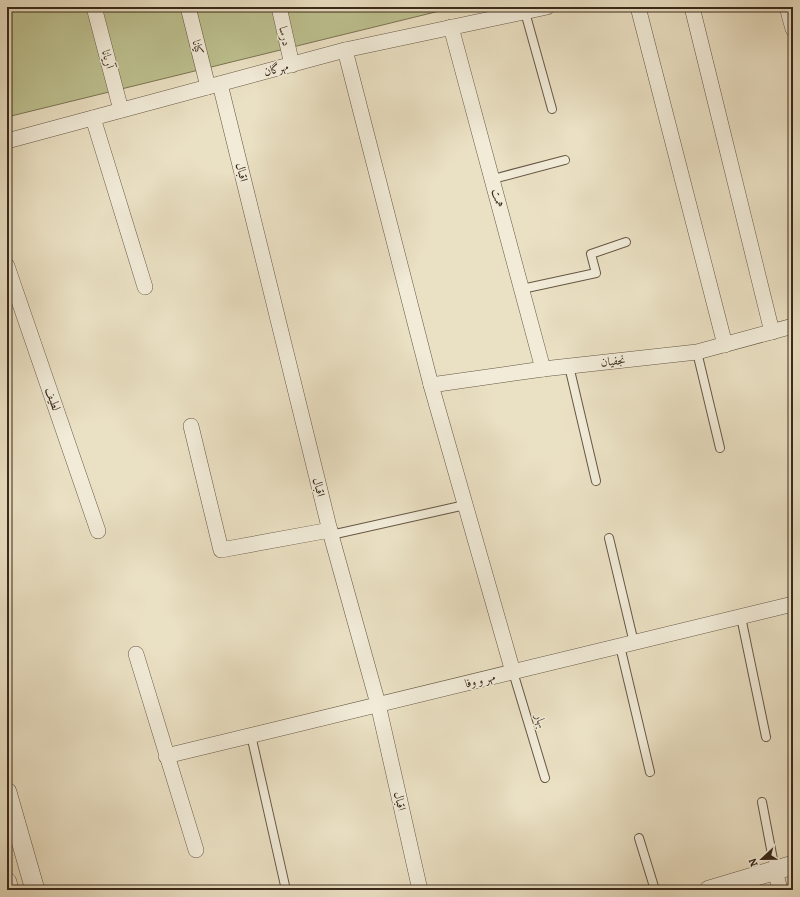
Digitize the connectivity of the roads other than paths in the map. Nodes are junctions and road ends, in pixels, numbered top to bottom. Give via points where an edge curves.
1 (94, 7) edge
2 (188, 7) edge
3 (279, 7) edge
4 (546, 7) edge
5 (638, 7) edge
6 (692, 7) edge
7 (787, 7) edge
8 (525, 12) junction
9 (451, 28) junction
10 (793, 29) edge
11 (345, 50) junction
12 (292, 64) junction
13 (214, 85) junction
14 (552, 109) dead end
15 (121, 110) junction
16 (93, 118) junction
17 (7, 141) edge
18 (565, 160) dead end
19 (493, 179) junction
20 (626, 242) dead end
21 (7, 266) edge
22 (145, 287) dead end
23 (522, 290) junction
24 (793, 326) edge
25 (772, 332) junction
26 (725, 344) junction
27 (697, 352) junction
28 (569, 366) junction
29 (543, 369) junction
30 (431, 385) junction
31 (191, 426) dead end
32 (720, 448) dead end
33 (596, 481) dead end
34 (466, 505) junction
35 (98, 531) dead end
36 (331, 533) junction
37 (609, 538) dead end
38 (793, 604) edge
39 (741, 617) junction
40 (627, 645) junction
41 (136, 654) dead end
42 (513, 672) junction
43 (378, 704) junction
44 (251, 735) junction
45 (766, 737) dead end
46 (166, 756) junction
47 (650, 772) dead end
48 (545, 778) dead end
49 (7, 792) edge
50 (762, 802) dead end
51 (639, 838) dead end
52 (196, 850) dead end
53 (793, 865) edge
54 (775, 870) junction
55 (7, 882) edge
56 (9, 890) edge
57 (35, 890) edge
58 (286, 890) edge
59 (420, 890) edge
60 (655, 890) edge
61 (709, 890) edge
62 (780, 890) edge

1 - 15 street, آریانا
2 - 13 street, کیانا
3 - 12 street, درسا
4 - 8 street, مهرگان
5 - 26 street
6 - 25 street
7 - 10 street
8 - 9 street, مهرگان
8 - 14 lane
9 - 11 street, مهرگان
9 - 19 street, همت
11 - 12 street, مهرگان
11 - 30 street
12 - 13 street, مهرگان
13 - 15 street, مهرگان
13 - 36 street, اقبال
15 - 16 street, مهرگان
16 - 17 street, مهرگان
16 - 22 street
18 - 19 lane
19 - 23 street, همت
20 - 23 lane via 591,254 596,273
21 - 35 street, لطیف
23 - 29 street, همت
24 - 25 street, نجفیان
25 - 26 street, نجفیان
26 - 27 street, نجفیان
27 - 28 street, نجفیان
27 - 32 lane
28 - 29 street, نجفیان
28 - 33 lane
29 - 30 street, نجفیان
30 - 34 street
31 - 36 street via 221,550
34 - 36 lane
34 - 42 street
36 - 43 street, اقبال
37 - 40 lane
38 - 39 street, مهر و وفا
39 - 40 street, مهر و وفا
39 - 45 lane
40 - 42 street, مهر و وفا
40 - 47 lane
41 - 46 street
42 - 43 street, مهر و وفا
42 - 48 lane, بهار
43 - 44 street, مهر و وفا
43 - 59 street, اقبال
44 - 46 street, مهر و وفا
44 - 58 lane
46 - 52 street
49 - 57 street
50 - 54 lane
51 - 60 lane
53 - 54 street
54 - 61 street
54 - 62 street
55 - 56 street

